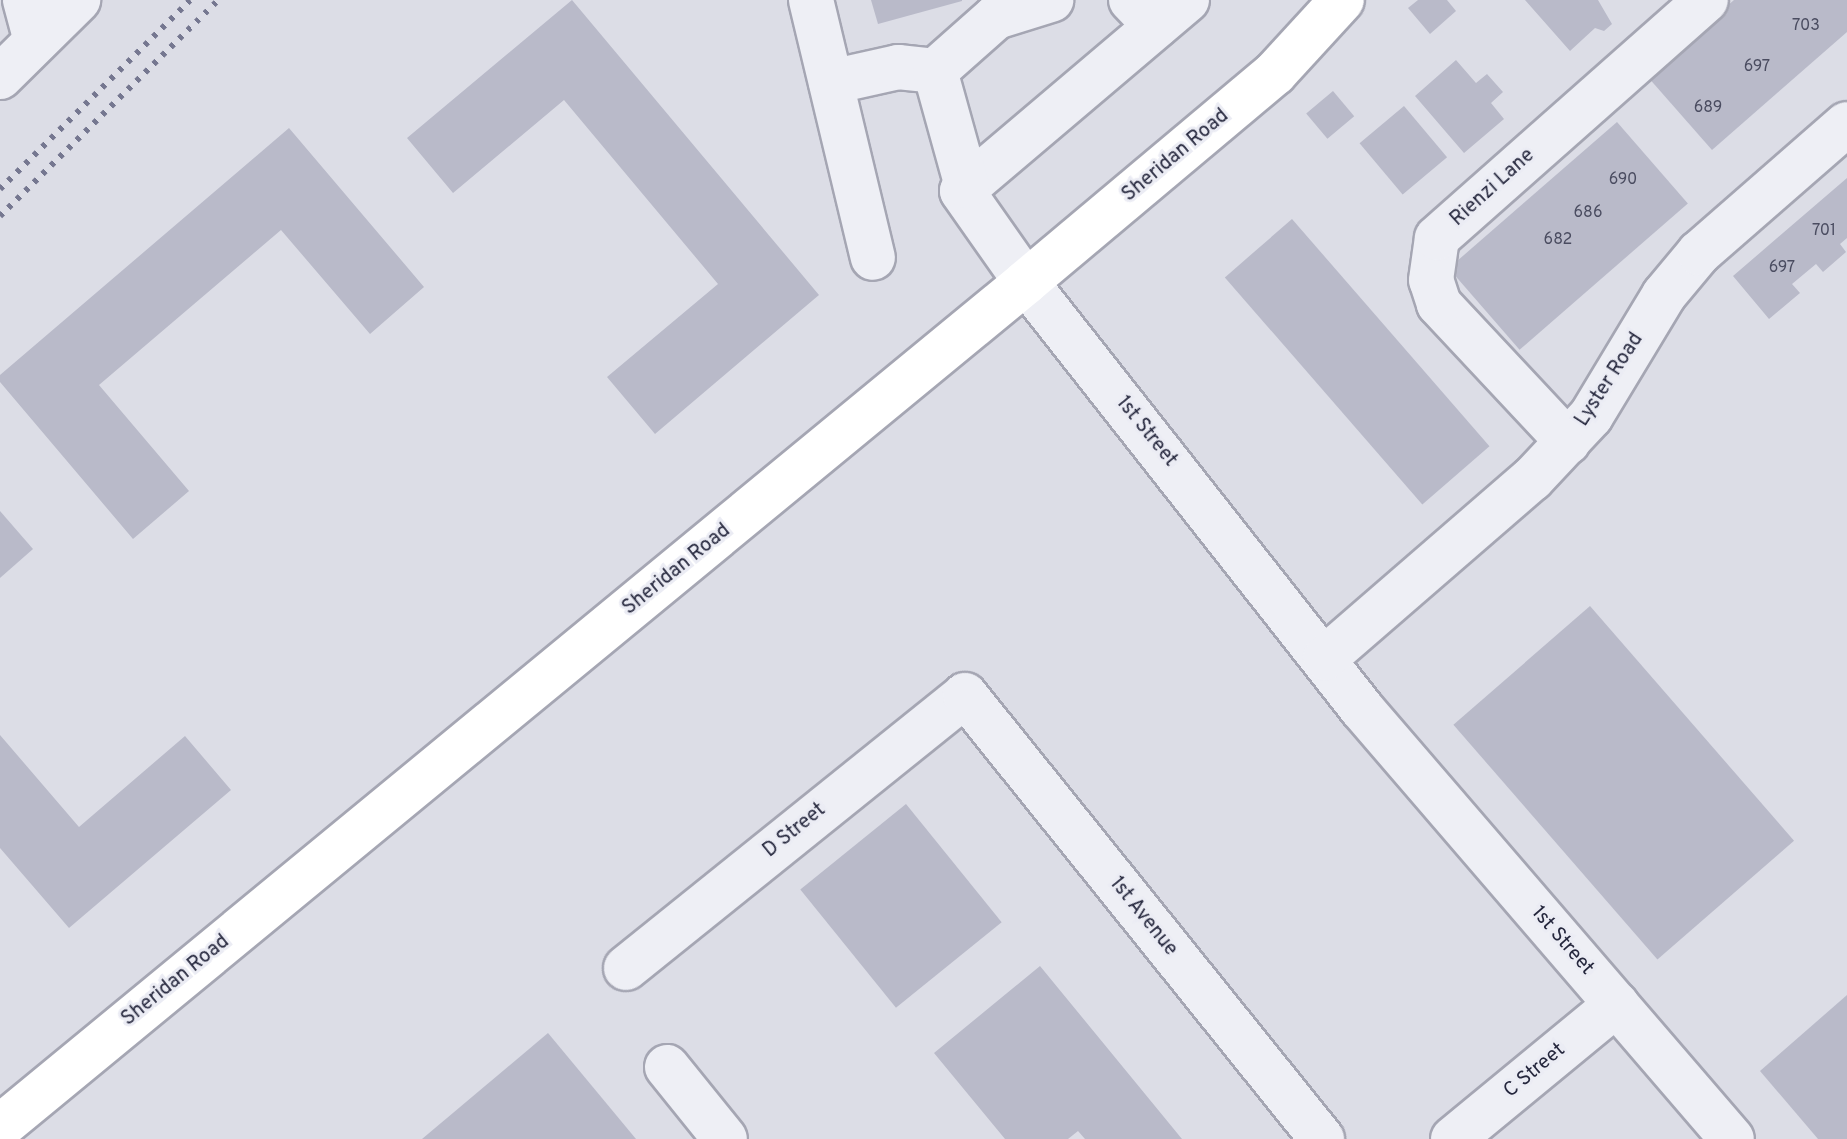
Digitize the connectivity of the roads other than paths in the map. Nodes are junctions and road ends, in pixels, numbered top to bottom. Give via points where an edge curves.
1 (25, 0) edge
2 (78, 0) edge
3 (811, 0) edge
4 (1051, 0) edge
5 (1342, 0) edge
6 (1706, 0) edge
7 (1158, 9) edge
8 (36, 41) junction
9 (935, 71) junction
10 (0, 77) edge
11 (831, 82) junction
12 (1847, 124) edge
13 (967, 186) junction
14 (873, 258) dead end
15 (1026, 282) junction
16 (1568, 442) junction
17 (1325, 658) junction
18 (965, 695) joint
19 (626, 968) dead end
20 (1617, 1004) junction
21 (667, 1067) dead end
22 (0, 1127) edge
23 (725, 1139) edge
24 (1322, 1139) edge
25 (1453, 1139) edge
26 (1732, 1139) edge

1 - 8 street
2 - 8 street
3 - 11 street
4 - 9 street via 996,17
5 - 15 main road, Sheridan Road via 1275,73
6 - 16 street, Rienzi Lane via 1437,238 1431,280 1439,304
7 - 13 street
8 - 10 street
9 - 11 street via 898,67
9 - 13 street
11 - 14 street
12 - 16 street, Lyster Road via 1699,253 1664,295 1591,416
13 - 15 street, 1st Street via 962,191
15 - 17 street, 1st Street
15 - 22 main road, Sheridan Road
16 - 17 street, Lyster Road
17 - 20 street, 1st Street
18 - 19 street, D Street
18 - 24 street, 1st Avenue
20 - 25 street, C Street
20 - 26 street, 1st Street
21 - 23 street

